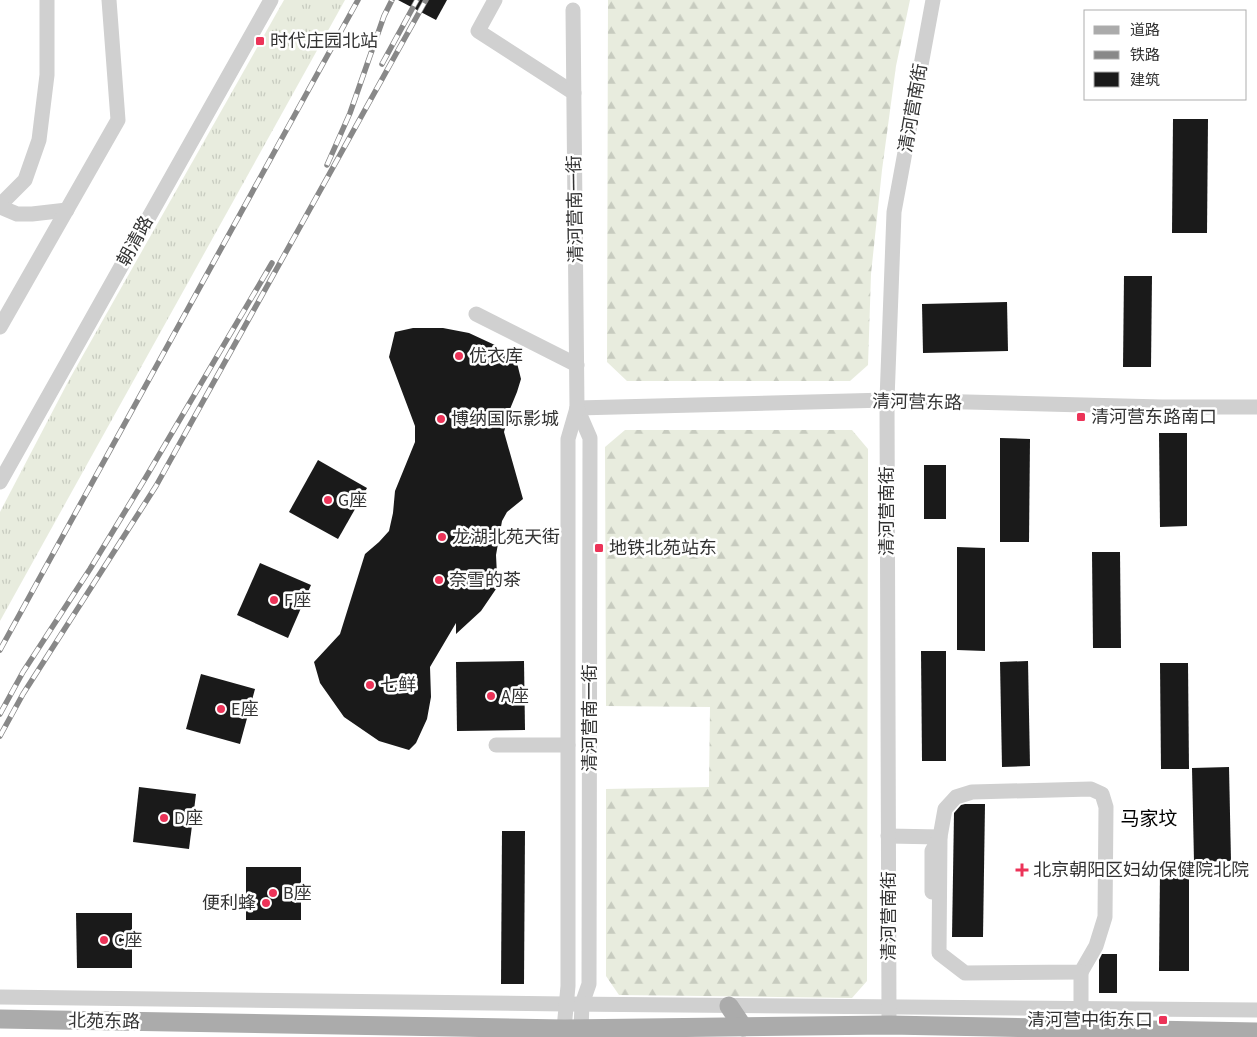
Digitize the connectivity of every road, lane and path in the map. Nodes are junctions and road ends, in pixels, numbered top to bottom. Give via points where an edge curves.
1 (47, 0) edge
2 (109, 0) edge
3 (271, 0) edge
4 (495, 0) edge
5 (933, 0) edge
6 (573, 10) dead end
7 (574, 93) junction
8 (0, 206) edge
9 (67, 210) junction
10 (476, 314) dead end
11 (0, 327) edge
12 (577, 365) junction
13 (887, 400) junction
14 (1257, 407) edge
15 (577, 408) junction
16 (0, 482) edge
17 (496, 745) dead end
18 (568, 745) junction
19 (888, 836) junction
20 (940, 837) junction
21 (1096, 867) dead end
22 (932, 892) dead end
23 (1096, 946) junction
24 (1081, 972) junction
25 (0, 997) edge
26 (566, 1004) junction
27 (582, 1004) junction
28 (729, 1006) junction
29 (1081, 1009) junction
30 (1257, 1010) edge
31 (889, 1016) junction
32 (0, 1019) edge
33 (743, 1027) junction
34 (1257, 1032) edge
35 (572, 1033) edge

1 - 8 street via 47,75 39,140 25,180
2 - 9 street via 118,120
3 - 16 street, 朝清路
4 - 7 street via 478,31
5 - 13 street, 清河营南街 via 894,212
6 - 7 street, 清河营南一街
7 - 12 street, 清河营南一街
8 - 9 street via 17,214
9 - 11 street
10 - 12 street
12 - 15 street, 清河营南一街
13 - 14 street, 清河营东路
13 - 15 street, 清河营东路
13 - 19 street, 清河营南街
15 - 18 street, 清河营南一街 via 568,439
15 - 27 street, 清河营南一街 via 590,438 589,984
17 - 18 street
18 - 26 street, 清河营南一街
19 - 20 street
19 - 31 street, 清河营南街
20 - 22 street via 932,851
20 - 23 street via 945,809 956,797 972,792 1091,789 1102,794 1106,807 1105,917
20 - 24 street via 939,953 965,973
21 - 23 street
23 - 24 street
24 - 29 street
25 - 26 street
26 - 27 street
26 - 35 street, 清河营南一街
27 - 28 street
27 - 35 street, 清河营南一街
28 - 31 street
28 - 33 main road
29 - 30 street
29 - 31 street
31 - 33 main road, 北苑东路
31 - 34 main road, 北苑东路
32 - 35 main road, 北苑东路
33 - 35 main road, 北苑东路

